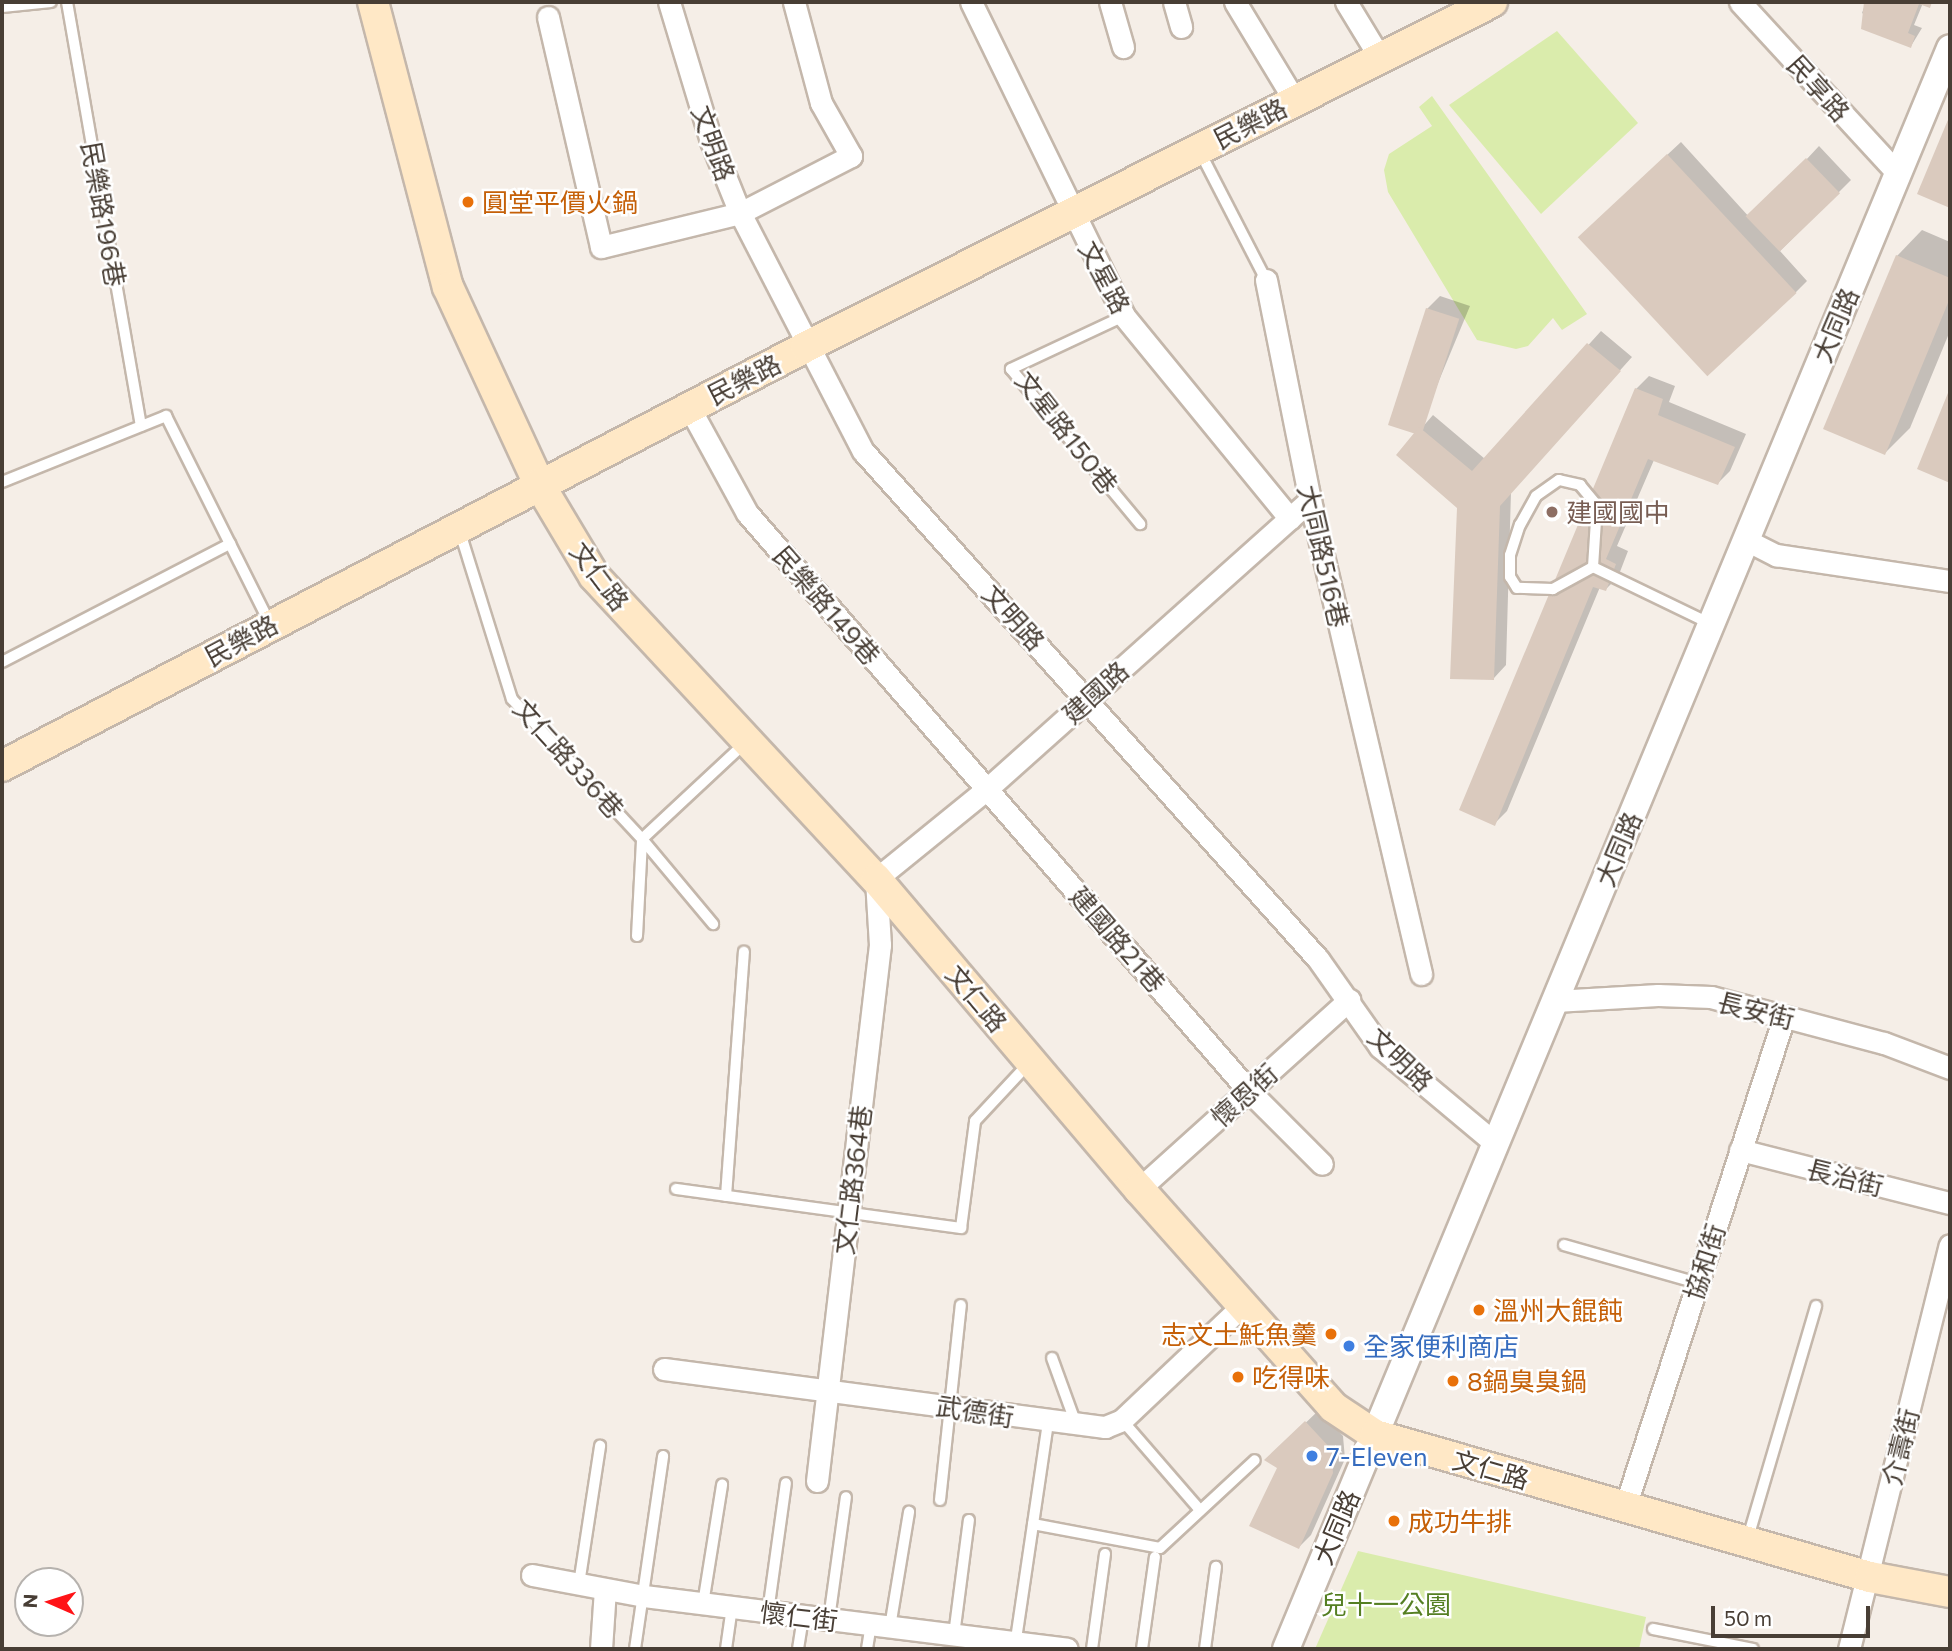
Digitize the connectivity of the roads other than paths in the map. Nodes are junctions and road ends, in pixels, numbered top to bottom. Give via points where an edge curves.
1 (51, 2) edge
2 (67, 2) edge
3 (373, 2) edge
4 (669, 2) edge
5 (794, 2) edge
6 (971, 2) edge
7 (1110, 2) edge
8 (1174, 2) edge
9 (1235, 2) edge
10 (1346, 2) edge
11 (1491, 2) edge
12 (1740, 2) edge
13 (2, 7) edge
14 (548, 16) dead end
15 (1181, 27) dead end
16 (1123, 47) dead end
17 (1950, 48) edge
18 (1380, 58) junction
19 (1295, 101) junction
20 (1199, 149) junction
21 (1898, 174) junction
22 (740, 213) junction
23 (1071, 213) junction
24 (1266, 280) joint
25 (1124, 316) junction
26 (806, 347) junction
27 (689, 407) junction
28 (141, 425) junction
29 (2, 482) edge
30 (539, 484) junction
31 (1310, 500) junction
32 (1290, 519) junction
33 (1140, 524) dead end
34 (458, 527) junction
35 (1746, 540) junction
36 (230, 544) junction
37 (1593, 567) junction
38 (1950, 581) edge
39 (1711, 624) junction
40 (270, 625) junction
41 (2, 662) edge
42 (1088, 698) junction
43 (747, 741) junction
44 (2, 766) edge
45 (988, 788) junction
46 (642, 839) junction
47 (876, 879) junction
48 (713, 924) dead end
49 (637, 936) dead end
50 (744, 951) dead end
51 (1421, 974) dead end
52 (1349, 1000) junction
53 (1555, 1001) junction
54 (1784, 1017) junction
55 (1030, 1061) junction
56 (1950, 1068) edge
57 (1249, 1091) junction
58 (1496, 1144) junction
59 (1740, 1150) junction
60 (1322, 1164) dead end
61 (676, 1189) dead end
62 (1139, 1189) junction
63 (726, 1196) junction
64 (1950, 1203) edge
65 (848, 1213) junction
66 (1564, 1245) dead end
67 (1950, 1245) edge
68 (1697, 1283) junction
69 (961, 1305) dead end
70 (1816, 1306) dead end
71 (1241, 1307) junction
72 (1052, 1358) dead end
73 (664, 1369) dead end
74 (827, 1388) junction
75 (953, 1407) junction
76 (1122, 1420) junction
77 (1048, 1422) junction
78 (1076, 1424) junction
79 (1375, 1435) junction
80 (600, 1446) dead end
81 (663, 1456) dead end
82 (1255, 1460) dead end
83 (817, 1481) dead end
84 (786, 1483) dead end
85 (722, 1485) dead end
86 (846, 1497) dead end
87 (940, 1500) dead end
88 (1625, 1507) junction
89 (1200, 1510) junction
90 (909, 1512) dead end
91 (969, 1520) dead end
92 (1033, 1524) junction
93 (1747, 1542) junction
94 (1105, 1554) dead end
95 (1155, 1557) dead end
96 (1216, 1567) dead end
97 (532, 1576) dead end
98 (1870, 1577) junction
99 (579, 1584) junction
100 (605, 1589) junction
101 (1950, 1592) edge
102 (644, 1596) junction
103 (703, 1604) junction
104 (732, 1607) junction
105 (768, 1612) junction
106 (803, 1616) junction
107 (829, 1619) junction
108 (880, 1626) junction
109 (1653, 1629) dead end
110 (954, 1635) junction
111 (1015, 1646) edge
112 (601, 1649) edge
113 (635, 1649) edge
114 (726, 1649) edge
115 (798, 1649) edge
116 (867, 1649) edge
117 (1067, 1649) edge
118 (1092, 1649) edge
119 (1142, 1649) edge
120 (1205, 1649) edge
121 (1286, 1649) edge
122 (1753, 1649) edge
123 (1849, 1649) edge

1 - 13 lane
2 - 28 lane, 民樂路196巷
3 - 30 main road, 文仁路 via 448,287
4 - 22 street, 文明路 via 711,141
5 - 22 street via 821,103 851,156
6 - 23 street, 文星路
7 - 16 street
8 - 15 street
9 - 19 street
10 - 18 street
11 - 18 main road, 民樂路
12 - 21 street, 民享路
14 - 22 street via 601,247
17 - 21 street, 大同路
18 - 19 main road, 民樂路
19 - 20 main road, 民樂路
20 - 23 main road, 民樂路
20 - 24 lane, 大同路516巷
21 - 35 street, 大同路
22 - 26 street, 文明路
23 - 25 street, 文星路
23 - 26 main road, 民樂路
24 - 31 street, 大同路516巷
25 - 32 street, 文星路
25 - 33 lane, 文星路150巷 via 1011,369
26 - 27 main road, 民樂路
26 - 42 street, 文明路 via 863,451
27 - 30 main road, 民樂路
27 - 45 street, 民樂路149巷 via 747,513
28 - 29 lane
28 - 36 lane via 166,416
30 - 34 main road, 民樂路
30 - 43 main road, 文仁路 via 594,576
31 - 32 street, 建國路
31 - 51 street, 大同路516巷
32 - 42 street, 建國路
34 - 40 main road, 民樂路
34 - 46 lane, 文仁路336巷 via 512,699
35 - 38 street via 1776,555
35 - 39 street, 大同路
36 - 40 lane
36 - 41 lane
37 - 37 lane via 1597,505 1580,485 1559,480 1536,496 1520,525 1510,555 1510,577 1517,588 1553,589
37 - 39 lane
39 - 53 street, 大同路
40 - 44 main road, 民樂路
42 - 45 street, 建國路
42 - 52 street, 文明路 via 1318,958
43 - 46 lane
43 - 47 main road, 文仁路
45 - 47 street, 建國路
45 - 57 street, 建國路21巷
46 - 48 lane, 文仁路336巷
46 - 49 lane
47 - 55 main road, 文仁路
47 - 65 street, 文仁路364巷 via 880,945
50 - 63 lane
52 - 57 street, 懷恩街
52 - 58 street, 文明路 via 1380,1047
53 - 54 street, 長安街 via 1711,997
53 - 58 street, 大同路
54 - 56 street, 長安街 via 1884,1043
54 - 59 street, 協和街
55 - 62 main road, 文仁路
55 - 65 lane via 975,1121 961,1228
57 - 60 street, 建國路21巷
57 - 62 street, 懷恩街
58 - 79 street, 大同路
59 - 64 street, 長治街
59 - 68 street, 協和街
61 - 63 lane
62 - 71 main road, 文仁路
63 - 65 lane
65 - 74 street, 文仁路364巷
66 - 68 lane
67 - 98 street, 介壽街
68 - 88 street, 協和街
69 - 75 lane
70 - 93 lane
71 - 76 street
71 - 79 main road, 文仁路 via 1333,1407
72 - 78 lane
73 - 74 street, 武德街
74 - 75 street, 武德街
74 - 83 street, 文仁路364巷
75 - 77 street, 武德街
75 - 87 lane
76 - 78 street, 武德街 via 1105,1427
76 - 89 lane
77 - 78 street, 武德街
77 - 92 lane
79 - 88 main road, 文仁路
79 - 121 street, 大同路
80 - 99 lane
81 - 102 lane
82 - 89 lane
84 - 105 lane
85 - 103 lane
86 - 107 lane
88 - 93 main road, 文仁路
89 - 92 lane via 1160,1548
90 - 108 lane
91 - 110 lane
92 - 111 lane
93 - 98 main road, 文仁路
94 - 118 lane
95 - 119 lane
96 - 120 lane
97 - 99 street, 懷仁街
98 - 101 main road, 文仁路
98 - 123 street, 介壽街
99 - 100 street, 懷仁街
100 - 102 street, 懷仁街
100 - 112 street
102 - 103 street, 懷仁街
102 - 113 lane
103 - 104 street, 懷仁街
104 - 105 street, 懷仁街
104 - 114 lane
105 - 106 street, 懷仁街
106 - 107 street, 懷仁街
106 - 115 lane
107 - 108 street, 懷仁街
108 - 110 street, 懷仁街
108 - 116 lane
109 - 122 lane
110 - 111 street, 懷仁街
111 - 117 street, 懷仁街

